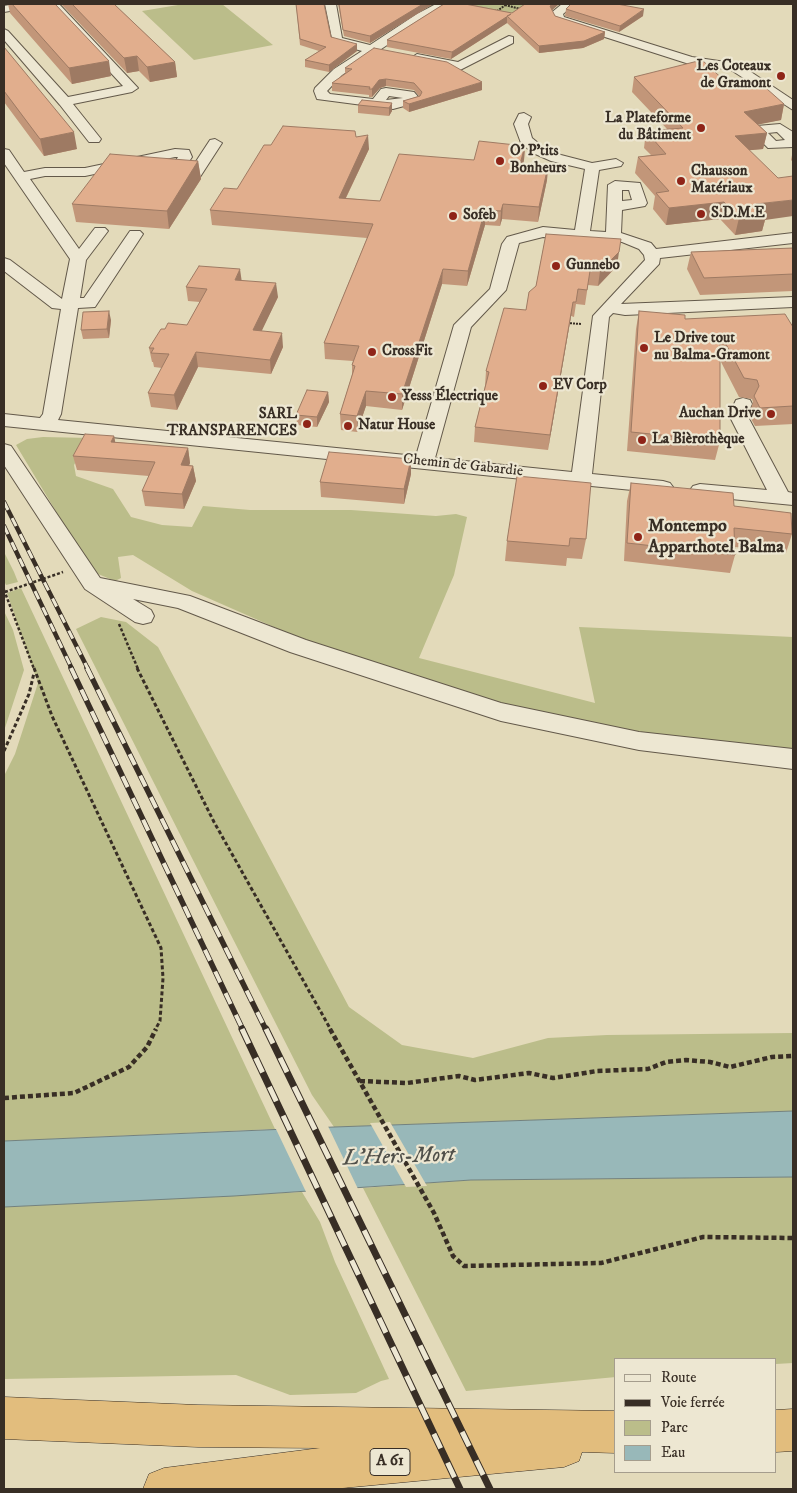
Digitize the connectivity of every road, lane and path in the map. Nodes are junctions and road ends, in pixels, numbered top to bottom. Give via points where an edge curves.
1 (33, 4) edge
2 (53, 4) edge
3 (330, 4) edge
4 (444, 4) edge
5 (505, 4) edge
6 (569, 4) edge
7 (4, 8) edge
8 (489, 9) edge
9 (556, 16) junction
10 (4, 32) edge
11 (509, 40) dead end
12 (371, 49) junction
13 (389, 53) edge
14 (406, 56) edge
15 (791, 101) edge
16 (64, 102) junction
17 (376, 103) edge
18 (524, 116) dead end
19 (94, 139) dead end
20 (793, 139) edge
21 (215, 143) dead end
22 (793, 143) edge
23 (4, 153) edge
24 (526, 158) edge
25 (616, 163) dead end
26 (110, 167) junction
27 (592, 170) junction
28 (175, 172) junction
29 (21, 177) junction
30 (615, 207) dead end
31 (100, 231) dead end
32 (135, 234) dead end
33 (582, 235) junction
34 (613, 237) junction
35 (793, 238) edge
36 (652, 254) junction
37 (78, 259) junction
38 (4, 264) edge
39 (793, 302) edge
40 (72, 304) junction
41 (608, 307) junction
42 (560, 322) edge
43 (599, 326) junction
44 (743, 404) dead end
45 (46, 424) junction
46 (7, 426) edge
47 (4, 450) edge
48 (424, 461) junction
49 (580, 478) junction
50 (786, 499) edge
51 (87, 575) junction
52 (4, 591) edge
53 (143, 616) dead end
54 (115, 618) dead end
55 (34, 673) junction
56 (4, 751) edge
57 (793, 759) edge
58 (793, 1056) edge
59 (360, 1081) junction
60 (4, 1098) edge
61 (793, 1238) edge
62 (4, 1418) edge
63 (793, 1430) edge
64 (777, 1431) edge
65 (614, 1432) edge
66 (614, 1442) edge
67 (164, 1489) edge

1 - 7 street
2 - 16 street via 132,88
3 - 12 street via 336,40
4 - 12 street
5 - 8 path via 497,11
5 - 9 path
6 - 9 street
9 - 15 street via 690,60 736,67
10 - 16 street
11 - 14 street via 460,66
12 - 13 street
12 - 17 street via 338,72 320,94 329,98
16 - 19 street
18 - 27 street via 521,124 526,140 538,150
20 - 22 street via 780,128 757,130 773,145
21 - 28 street via 195,174
23 - 29 street
24 - 27 street
25 - 27 street
26 - 28 street
26 - 28 street via 184,153
26 - 29 street
27 - 33 street
29 - 37 street
30 - 34 street
31 - 37 street via 90,248
32 - 40 street via 90,303
33 - 34 street
33 - 48 street via 535,233 513,240 508,247 498,290 463,325
34 - 36 street via 635,241
35 - 36 street
36 - 41 street via 653,261
37 - 40 street
38 - 40 street via 58,304
39 - 41 street via 625,310
40 - 45 street via 52,414
41 - 43 street
42 - 43 path
43 - 49 street
44 - 50 street via 738,415 778,492
45 - 46 street, Chemin de Gabardie
45 - 48 street, Chemin de Gabardie
47 - 51 street
48 - 49 street, Chemin de Gabardie
49 - 50 street, Chemin de Gabardie
51 - 52 path
51 - 53 street
51 - 57 street via 182,601 298,646 501,712 639,741
52 - 55 path
54 - 59 path via 214,822
55 - 56 path via 29,694
55 - 60 path via 161,948 160,1022 147,1047 129,1067 103,1081 74,1093
58 - 59 path via 772,1057 730,1067 686,1060 666,1062 648,1069 597,1071 553,1078 529,1073 475,1080 459,1076 407,1083
59 - 61 path via 434,1213 454,1256 464,1266 601,1263 703,1238
62 - 65 highway via 198,1426
63 - 64 highway
66 - 67 highway, A 61 via 349,1466

